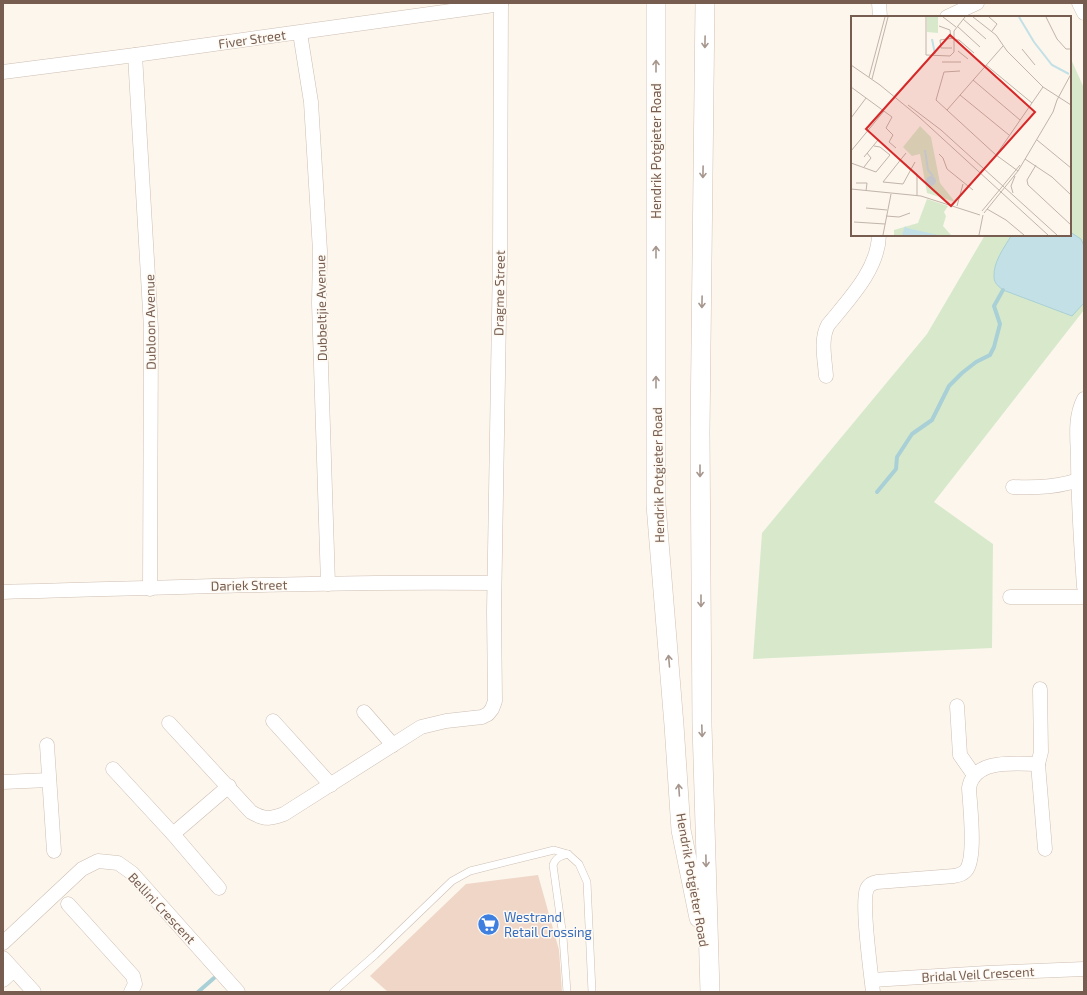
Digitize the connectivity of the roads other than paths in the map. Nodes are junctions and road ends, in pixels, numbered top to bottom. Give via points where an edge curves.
1 (656, 3) edge
2 (705, 3) edge
3 (879, 3) edge
4 (977, 3) edge
5 (1079, 3) edge
6 (501, 4) edge
7 (1084, 12) edge
8 (880, 16) edge
9 (948, 16) edge
10 (300, 33) junction
11 (135, 56) junction
12 (3, 72) edge
13 (879, 236) edge
14 (826, 376) dead end
15 (1084, 399) edge
16 (1081, 479) edge
17 (1013, 487) dead end
18 (494, 583) junction
19 (328, 584) junction
20 (1084, 587) edge
21 (150, 589) junction
22 (3, 592) edge
23 (1010, 597) dead end
24 (1084, 597) edge
25 (1040, 689) dead end
26 (956, 706) dead end
27 (364, 712) dead end
28 (273, 721) dead end
29 (169, 723) dead end
30 (47, 745) dead end
31 (393, 745) junction
32 (1038, 764) junction
33 (113, 769) dead end
34 (974, 775) junction
35 (49, 780) junction
36 (3, 782) edge
37 (330, 785) junction
38 (229, 786) junction
39 (173, 834) junction
40 (1045, 849) dead end
41 (54, 850) dead end
42 (568, 854) junction
43 (219, 888) dead end
44 (68, 904) dead end
45 (4, 941) edge
46 (3, 958) edge
47 (709, 966) junction
48 (1084, 969) edge
49 (14, 970) junction
50 (3, 980) edge
51 (872, 986) edge
52 (34, 992) edge
53 (131, 992) edge
54 (238, 992) edge
55 (333, 992) edge
56 (567, 992) edge
57 (592, 992) edge
58 (710, 992) edge

47 -> 1 main road, Hendrik Potgieter Road via 681,830 656,505
2 -> 47 main road, Hendrik Potgieter Road via 700,440 702,725
3 - 8 street
4 - 9 street
5 - 7 street
6 - 10 street, Fiver Street
6 - 18 street, Dragme Street via 500,257
10 - 11 street, Fiver Street
10 - 19 street, Dubbeltjie Avenue via 311,102 320,251 319,303
11 - 12 street, Fiver Street
11 - 21 street, Dubloon Avenue via 151,328
13 - 14 street via 869,271 825,331
15 - 16 street via 1077,419
16 - 17 street via 1054,486
16 - 20 street
18 - 19 street, Dariek Street
18 - 31 street, Dragme Street via 492,709 482,717 421,727
19 - 21 street, Dariek Street
21 - 22 street, Dariek Street
23 - 24 street
25 - 32 street via 1041,752
26 - 34 street via 960,755
27 - 31 street
28 - 37 street
29 - 38 street
30 - 35 street
31 - 37 street
32 - 34 street via 987,767
32 - 40 street
33 - 39 street
34 - 51 street via 969,788 972,851 967,870 954,876 877,882 870,884 865,894
35 - 36 street
35 - 41 street
37 - 38 street via 284,814 271,818 251,812
38 - 39 street
39 - 43 street
42 - 55 lane via 554,850 470,871 452,881
42 - 56 lane via 555,860 553,865
42 - 57 lane via 579,864 587,882
44 - 53 street via 133,976 135,984
45 - 54 street, Bellini Crescent via 82,869 98,861 118,863 132,874
46 - 49 street
47 - 58 main road, Hendrik Potgieter Road
48 - 51 street, Bridal Veil Crescent via 987,973
49 - 50 street
49 - 52 street

